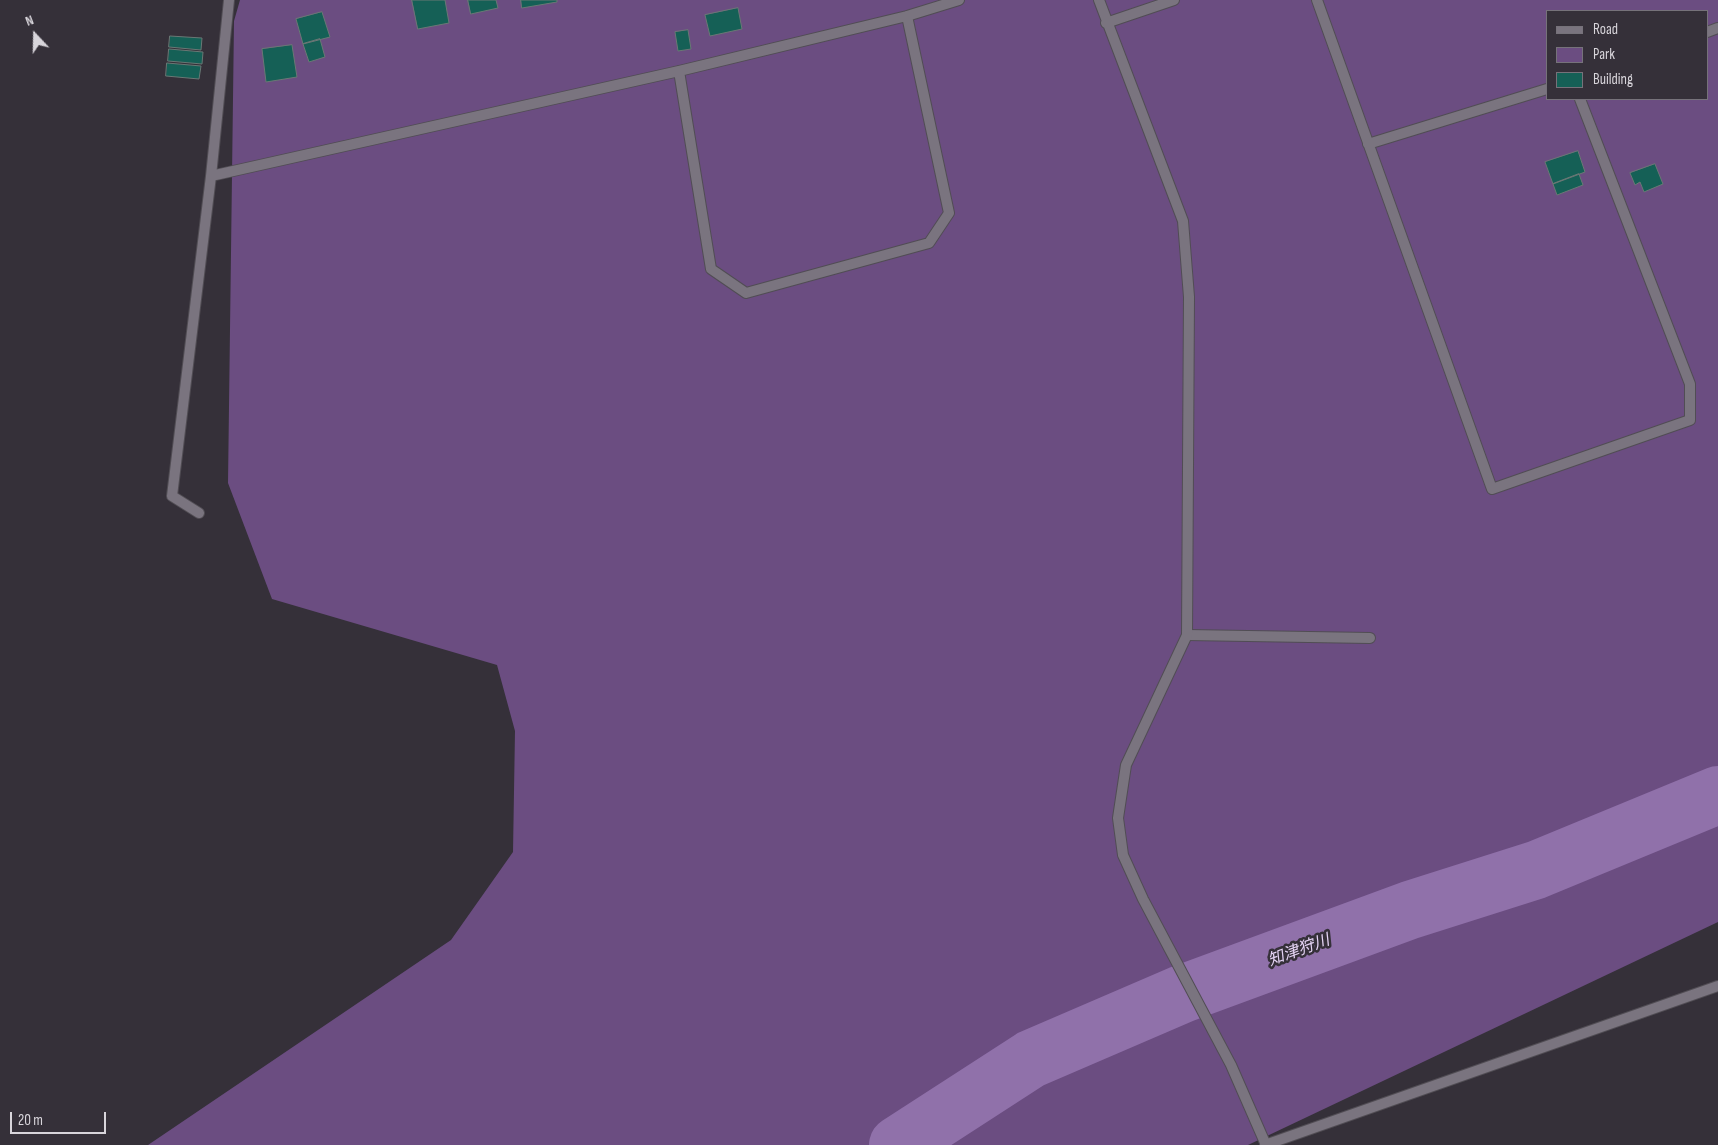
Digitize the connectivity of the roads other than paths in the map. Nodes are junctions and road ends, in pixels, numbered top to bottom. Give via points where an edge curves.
1 (229, 0) edge
2 (925, 0) edge
3 (959, 0) edge
4 (1099, 0) edge
5 (1174, 0) edge
6 (1317, 0) edge
7 (927, 11) junction
8 (907, 16) junction
9 (1106, 22) junction
10 (679, 71) junction
11 (1546, 89) edge
12 (1580, 100) edge
13 (1368, 144) junction
14 (211, 176) junction
15 (199, 513) dead end
16 (1187, 635) junction
17 (1370, 638) dead end
18 (1718, 986) edge
19 (1266, 1145) edge

1 - 14 street
2 - 7 street
3 - 7 street
4 - 9 street
5 - 9 street
6 - 13 street
7 - 8 street
8 - 10 street
8 - 10 street via 949,213 929,243 746,293 711,269
9 - 16 street via 1183,221 1189,297
10 - 14 street
11 - 13 street
12 - 13 street via 1690,384 1690,420 1492,489
14 - 15 street via 172,496
16 - 17 street
16 - 19 street via 1126,765 1118,818 1123,855 1231,1065
18 - 19 street

